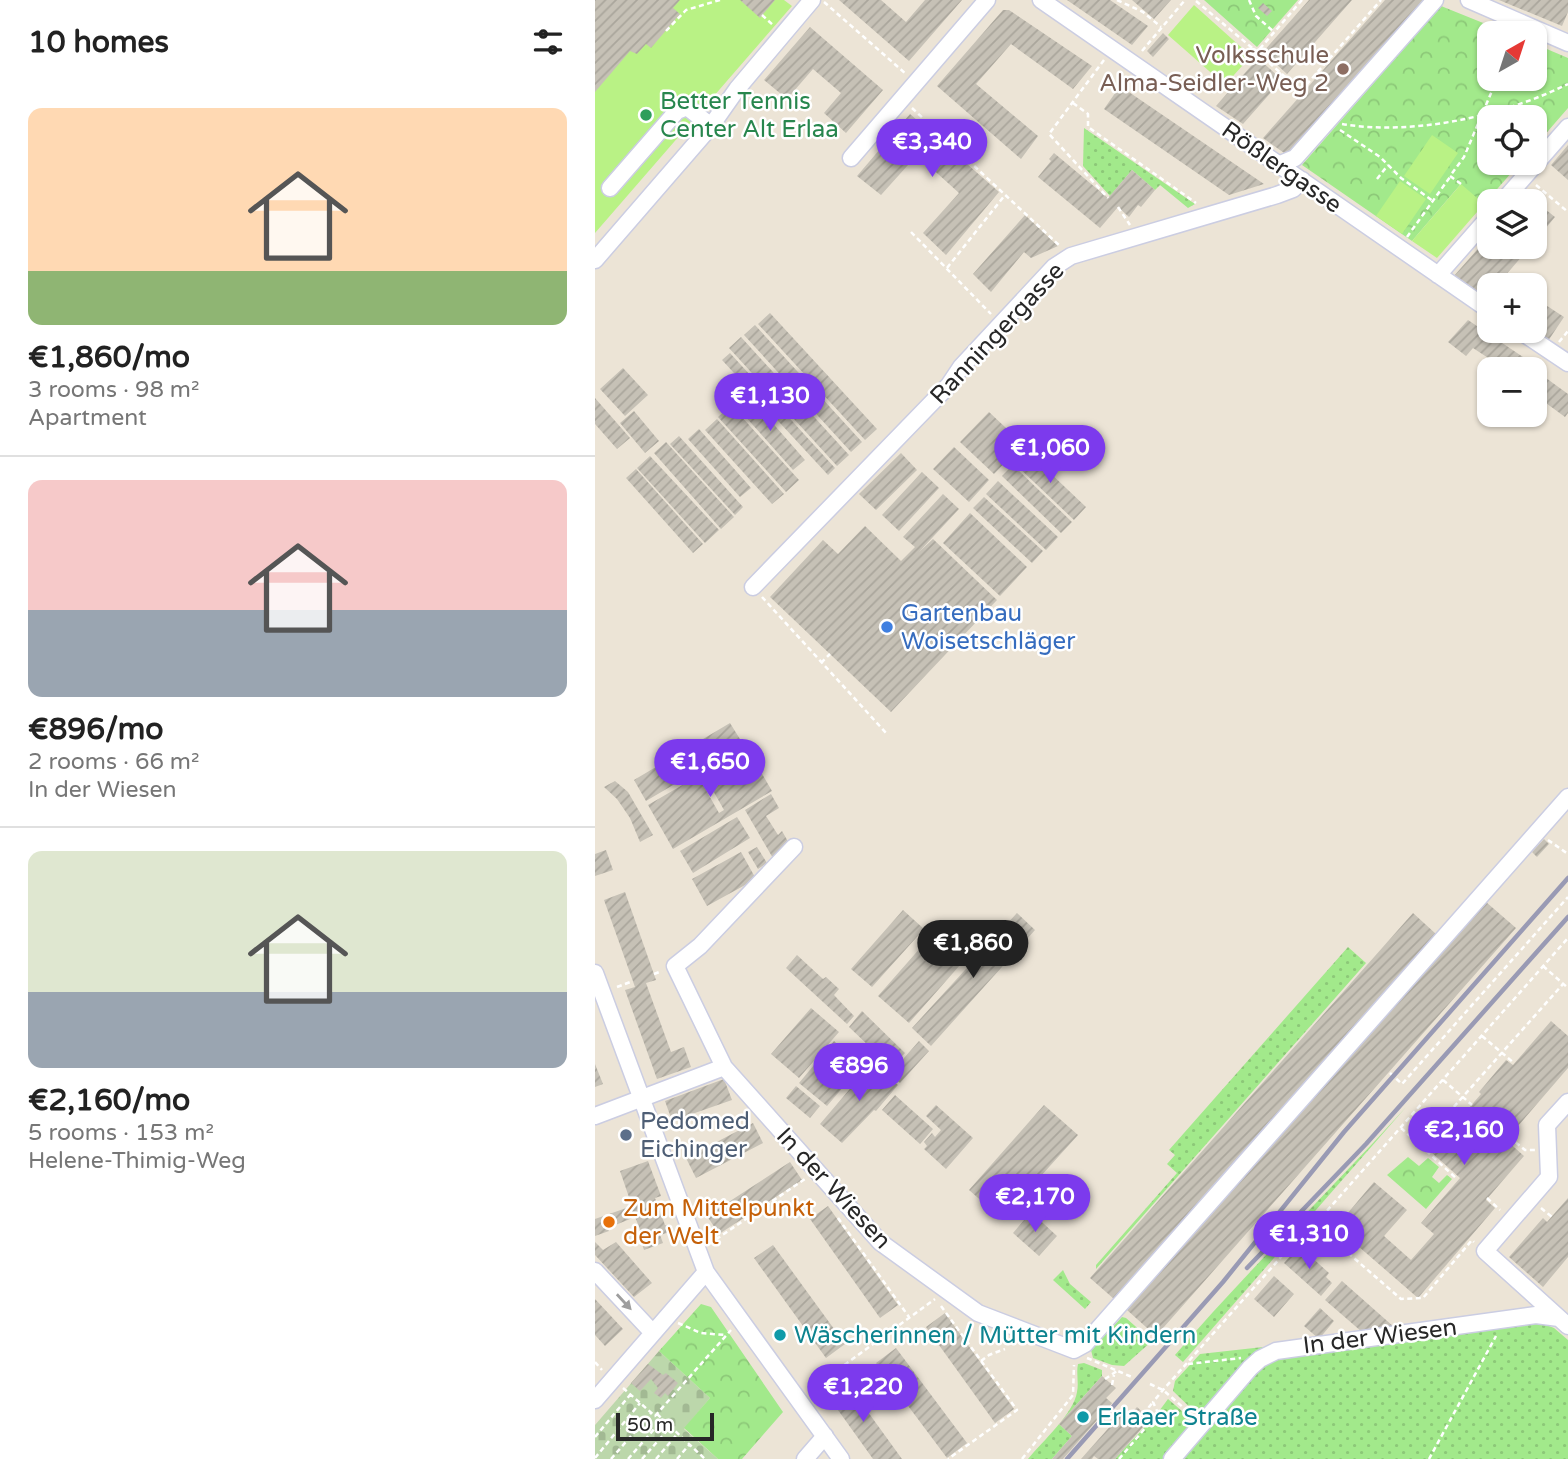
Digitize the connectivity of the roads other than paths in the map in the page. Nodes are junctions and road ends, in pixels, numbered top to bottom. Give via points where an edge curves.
1 (812, 0) edge
2 (987, 0) edge
3 (1041, 0) edge
4 (1435, 0) edge
5 (1469, 0) edge
6 (1568, 43) edge
7 (711, 126) junction
8 (1568, 127) edge
9 (851, 158) dead end
10 (1278, 164) junction
11 (1302, 180) junction
12 (610, 188) dead end
13 (1514, 189) edge
14 (1477, 231) edge
15 (595, 260) edge
16 (1438, 275) junction
17 (1477, 302) edge
18 (1538, 343) edge
19 (1568, 363) edge
20 (753, 587) road end
21 (1568, 797) edge
22 (794, 847) dead end
23 (595, 973) edge
24 (724, 1067) junction
25 (642, 1099) junction
26 (1568, 1102) edge
27 (595, 1116) edge
28 (595, 1271) edge
29 (706, 1272) junction
30 (1565, 1318) edge
31 (653, 1333) junction
32 (595, 1400) edge
33 (825, 1436) junction
34 (805, 1459) edge
35 (841, 1459) edge
36 (1172, 1459) edge

1 - 7 street
2 - 9 street
3 - 10 street, Rößlergasse
4 - 10 street via 1295,158
5 - 6 street
7 - 12 street via 687,107 677,111
7 - 15 street
8 - 13 street
10 - 11 street, Rößlergasse
11 - 16 street, Rößlergasse
11 - 20 street, Ranningergasse via 1293,189 1071,257 1054,267 949,385
14 - 16 street
16 - 17 street, Rößlergasse
18 - 19 street
21 - 24 street, In der Wiesen via 1075,1358 1060,1346 940,1294 880,1242
22 - 24 street, In der Wiesen via 701,946 675,966
23 - 25 street
24 - 25 street
25 - 27 street
25 - 29 street
26 - 30 street via 1547,1125 1549,1177 1485,1251
28 -> 31 street
29 - 31 street
29 - 33 street
30 - 36 street, In der Wiesen via 1536,1315 1287,1348 1250,1368
31 - 32 street
33 - 34 street
33 - 35 street

